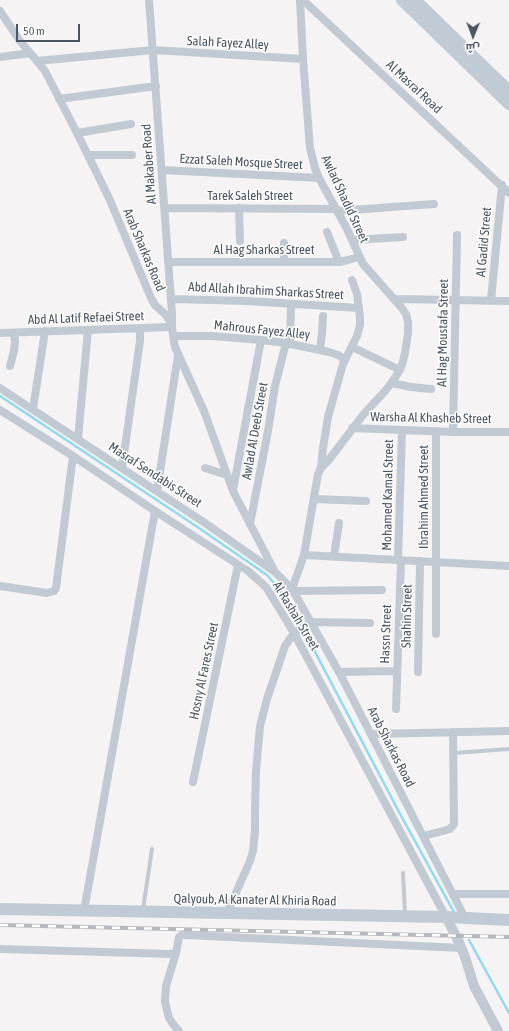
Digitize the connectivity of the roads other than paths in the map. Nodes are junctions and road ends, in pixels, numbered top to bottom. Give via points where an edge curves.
1 (149, 0) edge
2 (302, 0) edge
3 (402, 0) edge
4 (415, 0) edge
5 (0, 11) edge
6 (153, 50) junction
7 (30, 53) junction
8 (0, 57) edge
9 (302, 59) junction
10 (37, 61) junction
11 (156, 86) junction
12 (509, 90) edge
13 (59, 99) junction
14 (509, 104) edge
15 (131, 124) dead end
16 (77, 133) junction
17 (88, 155) junction
18 (132, 155) dead end
19 (162, 170) junction
20 (319, 178) junction
21 (502, 185) junction
22 (509, 193) edge
23 (434, 204) dead end
24 (164, 208) junction
25 (239, 208) junction
26 (337, 210) junction
27 (327, 232) dead end
28 (457, 235) dead end
29 (403, 236) dead end
30 (352, 240) junction
31 (240, 241) dead end
32 (284, 243) dead end
33 (359, 257) junction
34 (168, 262) junction
35 (284, 262) junction
36 (339, 262) junction
37 (352, 280) dead end
38 (171, 299) junction
39 (395, 299) junction
40 (455, 300) junction
41 (491, 300) junction
42 (509, 301) edge
43 (291, 304) junction
44 (359, 308) junction
45 (323, 316) dead end
46 (172, 327) junction
47 (140, 328) junction
48 (88, 330) junction
49 (45, 331) junction
50 (0, 333) edge
51 (14, 333) junction
52 (173, 336) junction
53 (262, 340) junction
54 (288, 344) junction
55 (352, 346) junction
56 (320, 349) junction
57 (178, 355) junction
58 (345, 360) junction
59 (10, 366) dead end
60 (400, 370) junction
61 (392, 383) junction
62 (0, 388) edge
63 (431, 389) dead end
64 (33, 409) junction
65 (0, 410) edge
66 (352, 428) junction
67 (402, 430) junction
68 (436, 431) junction
69 (453, 432) junction
70 (509, 432) edge
71 (78, 438) junction
72 (73, 456) junction
73 (122, 468) junction
74 (205, 468) dead end
75 (322, 468) junction
76 (227, 474) junction
77 (157, 491) junction
78 (233, 491) junction
79 (314, 499) junction
80 (366, 501) dead end
81 (155, 511) junction
82 (339, 523) dead end
83 (250, 524) junction
84 (304, 555) junction
85 (334, 556) junction
86 (400, 560) junction
87 (420, 561) junction
88 (436, 562) junction
89 (238, 565) junction
90 (509, 566) edge
91 (275, 572) junction
92 (0, 586) edge
93 (293, 590) junction
94 (382, 590) dead end
95 (311, 622) junction
96 (370, 623) dead end
97 (294, 632) junction
98 (436, 634) dead end
99 (397, 671) junction
100 (339, 672) junction
101 (418, 672) dead end
102 (396, 710) dead end
103 (509, 731) edge
104 (453, 732) junction
105 (371, 734) junction
106 (509, 749) edge
107 (453, 753) junction
108 (193, 782) dead end
109 (424, 836) junction
110 (152, 849) dead end
111 (403, 873) dead end
112 (453, 894) junction
113 (509, 894) edge
114 (0, 909) edge
115 (84, 911) junction
116 (143, 912) junction
117 (227, 913) junction
118 (405, 917) junction
119 (446, 917) junction
120 (465, 918) junction
121 (509, 920) edge
122 (461, 948) junction
123 (0, 949) edge
124 (176, 953) junction
125 (179, 1031) edge
126 (498, 1031) edge

1 - 6 street, Al Makaber Road
2 - 9 street, Awlad Shadid Street
2 - 21 street, Al Masraf Road
3 - 14 main road
4 - 12 main road
5 - 7 street, Arab Sharkas Road
6 - 9 street, Salah Fayez Alley
6 - 10 street, Salah Fayez Alley
6 - 11 street, Al Makaber Road
7 - 8 street
7 - 10 street, Arab Sharkas Road
9 - 20 street, Awlad Shadid Street via 310,148
10 - 13 street, Arab Sharkas Road
11 - 13 street
11 - 19 street, Al Makaber Road
13 - 16 street, Arab Sharkas Road
15 - 16 street
16 - 17 street, Arab Sharkas Road
17 - 18 street
17 - 46 street, Arab Sharkas Road via 151,298 166,315
19 - 20 street, Ezzat Saleh Mosque Street
19 - 24 street, Al Makaber Road
20 - 26 street, Awlad Shadid Street
21 - 22 street, Al Masraf Road
21 - 41 street, Al Gadid Street
23 - 26 street, Tarek Saleh Street
24 - 25 street, Tarek Saleh Street
24 - 34 street, Al Makaber Road
25 - 26 street, Tarek Saleh Street
25 - 31 street
26 - 30 street, Awlad Shadid Street
27 - 36 street
28 - 40 street, Al Hag Moustafa Street
29 - 30 street
30 - 33 street, Awlad Shadid Street
32 - 35 street
33 - 36 street, Al Hag Sharkas Street
33 - 39 street, Awlad Shadid Street
34 - 35 street, Al Hag Sharkas Street
34 - 38 street, Al Makaber Road
35 - 36 street, Al Hag Sharkas Street
37 - 44 street
38 - 43 street, Abd Allah Ibrahim Sharkas Street
38 - 46 street, Al Makaber Road
39 - 40 street
39 - 60 street, Awlad Shadid Street via 406,314 408,322 407,342
40 - 41 street
40 - 69 street, Al Hag Moustafa Street
41 - 42 street
43 - 44 street, Abd Allah Ibrahim Sharkas Street
43 - 54 street, Awlad Al Deeb Street
44 - 55 street via 360,326
45 - 56 street
46 - 47 street, Abd Al Latif Refaei Street
46 - 52 street, Arab Sharkas Road
47 - 48 street, Abd Al Latif Refaei Street
47 - 73 street
48 - 49 street, Abd Al Latif Refaei Street
48 - 71 street
49 - 51 street, Abd Al Latif Refaei Street
49 - 64 street
50 - 51 street, Abd Al Latif Refaei Street
51 - 59 street via 14,351
52 - 53 street, Mahrous Fayez Alley
52 - 57 street, Arab Sharkas Road
53 - 54 street, Mahrous Fayez Alley
53 - 78 street
54 - 56 street, Mahrous Fayez Alley
54 - 83 street, Awlad Al Deeb Street via 275,386
55 - 58 street
55 - 60 street
56 - 58 street, Mahrous Fayez Alley
57 - 76 street, Arab Sharkas Road via 204,411
57 - 77 street
58 - 75 street via 328,417
60 - 61 street, Awlad Shadid Street
61 - 63 street
61 - 66 street, Awlad Shadid Street
62 - 64 street, Masraf Sendabis Street
64 - 71 street, Masraf Sendabis Street
65 - 72 street, Al Rashah Street
66 - 67 street, Warsha Al Khasheb Street
66 - 75 street, Awlad Shadid Street
67 - 68 street, Warsha Al Khasheb Street
67 - 86 street, Mohamed Kamal Street
68 - 69 street, Warsha Al Khasheb Street
68 - 88 street, Ibrahim Ahmed Street
69 - 70 street, Warsha Al Khasheb Street
71 - 73 street, Masraf Sendabis Street
72 - 81 street, Al Rashah Street
72 - 92 street via 56,588 47,593
73 - 77 street, Masraf Sendabis Street
74 - 76 street
75 - 79 street via 318,474
76 - 78 street, Arab Sharkas Road
77 - 91 street, Masraf Sendabis Street
78 - 83 street, Arab Sharkas Road
79 - 80 street
79 - 84 street
81 - 89 street, Al Rashah Street
81 - 115 street
82 - 85 street
83 - 91 street, Arab Sharkas Road
84 - 85 street
84 - 93 street
85 - 86 street
86 - 87 street
86 - 99 street, Hassn Street
87 - 88 street
87 - 101 street, Shahin Street
88 - 90 street
88 - 98 street, Ibrahim Ahmed Street
89 - 97 street, Al Rashah Street via 253,574 266,587
89 - 108 street, Hosny Al Fares Street
91 - 93 street, Masraf Sendabis Street
93 - 94 street
93 - 95 street, Arab Sharkas Road
95 - 96 street
95 - 97 street
95 - 100 street, Arab Sharkas Road
97 - 117 street via 285,646 260,726 253,851
97 - 119 street, Al Rashah Street
99 - 100 street
99 - 102 street, Hassn Street
100 - 105 street, Arab Sharkas Road
103 - 104 street
104 - 105 street
104 - 107 street
105 - 109 street, Arab Sharkas Road
106 - 107 lane
107 - 109 street via 453,826 448,830
109 - 112 street, Arab Sharkas Road
110 - 116 lane
111 - 118 lane
112 - 113 street
112 - 120 street, Arab Sharkas Road
114 - 115 main road, Qalyoub, Al Kanater Al Khiria Road
115 - 116 main road, Qalyoub, Al Kanater Al Khiria Road
116 - 117 main road, Qalyoub, Al Kanater Al Khiria Road
117 - 118 main road, Qalyoub, Al Kanater Al Khiria Road
118 - 119 main road, Qalyoub, Al Kanater Al Khiria Road
119 - 120 main road, Qalyoub, Al Kanater Al Khiria Road
119 - 122 street
120 - 121 main road, Qalyoub, Al Kanater Al Khiria Road
122 - 124 street via 182,935 179,937
122 - 126 street via 474,986
123 - 124 street
124 - 125 street via 166,986 165,1002 169,1018

